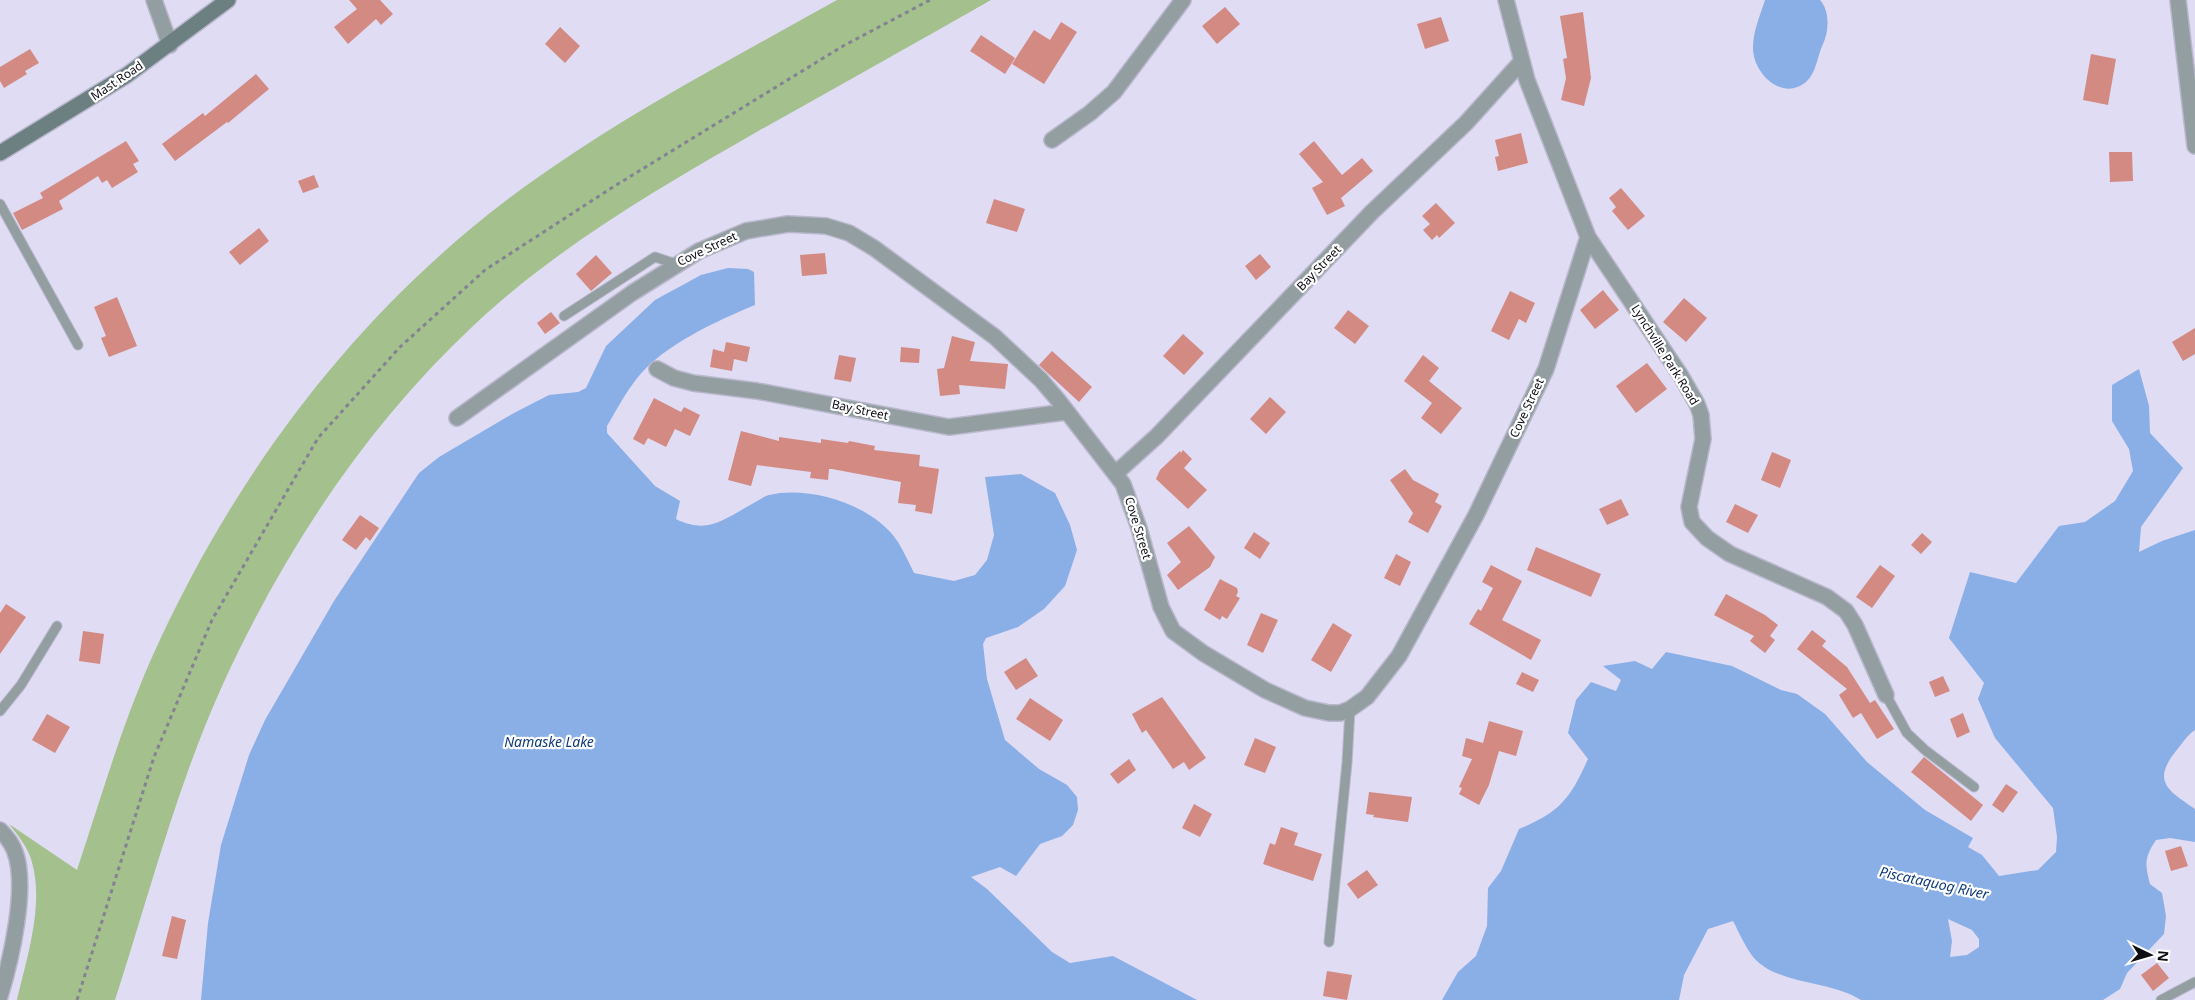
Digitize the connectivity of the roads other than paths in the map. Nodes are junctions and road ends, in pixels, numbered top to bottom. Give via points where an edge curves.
1 (154, 0) edge
2 (228, 0) edge
3 (1183, 0) edge
4 (1506, 0) edge
5 (2178, 0) edge
6 (170, 45) junction
7 (1521, 62) junction
8 (1052, 140) dead end
9 (2195, 146) edge
10 (0, 153) edge
11 (0, 204) edge
12 (1588, 237) junction
13 (676, 264) junction
14 (564, 316) dead end
15 (78, 345) dead end
16 (657, 369) dead end
17 (1066, 412) junction
18 (457, 418) dead end
19 (1116, 473) junction
20 (58, 626) dead end
21 (1886, 695) joint
22 (1350, 709) junction
23 (0, 711) edge
24 (1974, 787) dead end
25 (0, 830) edge
26 (1329, 942) dead end
27 (2195, 982) edge
28 (0, 996) edge
29 (2161, 1000) edge

1 - 6 street
2 - 6 main road, Mast Road
3 - 8 street via 1114,92
4 - 7 street, Lynchville Park Road
5 - 9 street
6 - 10 main road, Mast Road via 90,100
7 - 12 street, Lynchville Park Road
7 - 19 street, Bay Street via 1466,123 1372,212 1157,436
11 - 15 lane
12 - 21 street, Lynchville Park Road via 1697,404 1703,439 1689,507 1692,522 1707,538 1730,554 1826,597 1846,612
12 - 22 street, Cove Street via 1546,369 1476,515 1399,656 1368,697
13 - 14 lane via 655,257
13 - 17 street, Cove Street via 722,240 762,228 807,224 849,233 994,337 1041,380
13 - 18 street, Cove Street
16 - 17 street, Bay Street via 693,383 757,391 949,428
17 - 19 street, Cove Street
19 - 22 street, Cove Street via 1129,496 1161,607 1173,630 1203,654 1305,708 1329,713
20 - 23 lane
21 - 24 lane via 1907,733
22 - 26 lane
25 - 28 street via 15,851 20,882
27 - 29 lane

